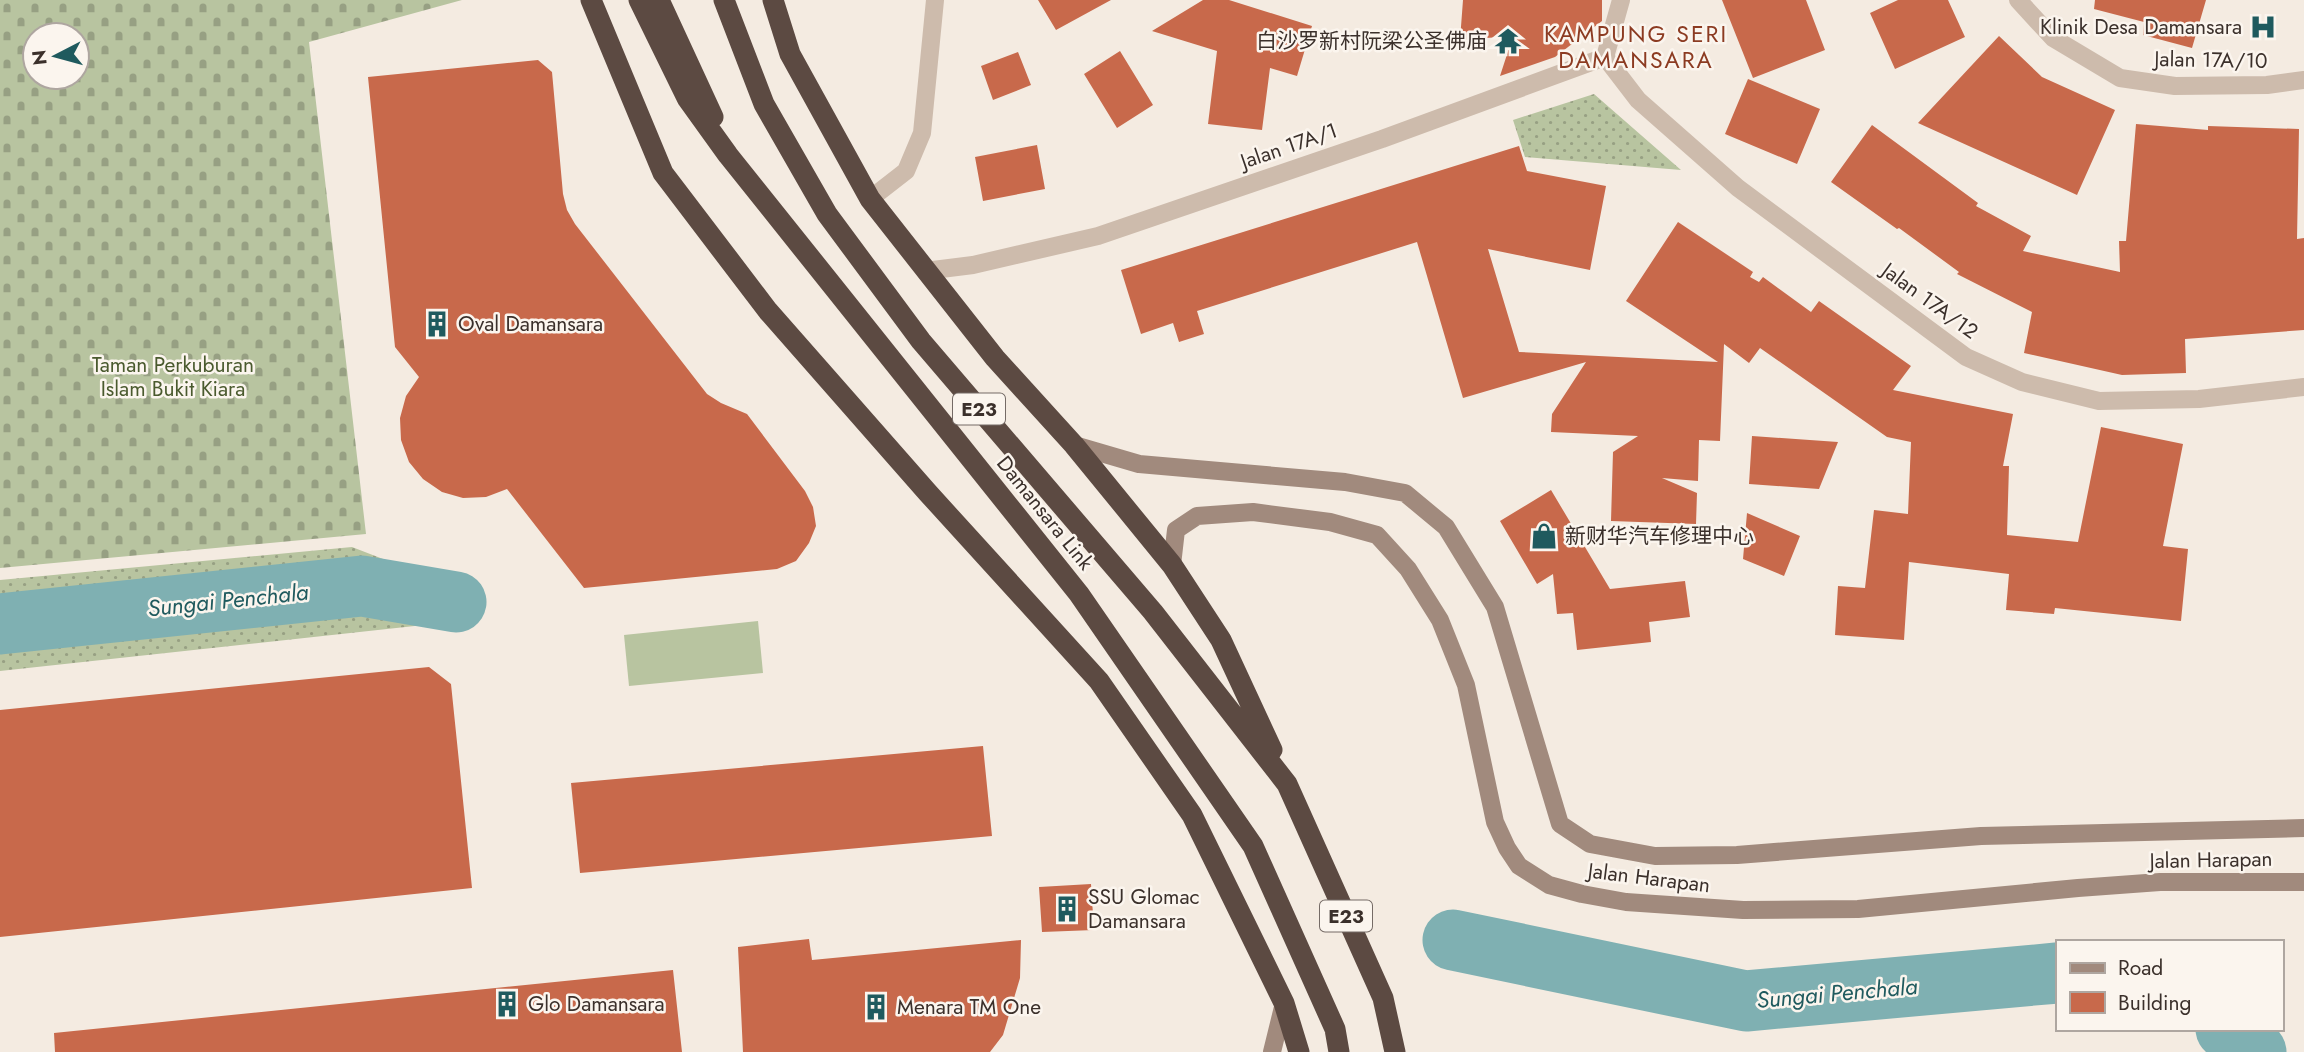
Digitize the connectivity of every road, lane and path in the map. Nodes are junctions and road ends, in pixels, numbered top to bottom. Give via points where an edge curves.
1 (591, 0) edge
2 (639, 0) edge
3 (659, 0) edge
4 (724, 0) edge
5 (773, 0) edge
6 (935, 0) edge
7 (1621, 0) edge
8 (2018, 0) edge
9 (1605, 57) junction
10 (2304, 80) edge
11 (728, 155) junction
12 (870, 199) junction
13 (925, 271) junction
14 (2304, 387) edge
15 (1074, 444) junction
16 (1172, 565) junction
17 (1287, 783) junction
18 (2304, 828) edge
19 (2304, 882) edge
20 (1284, 1003) junction
21 (1272, 1052) edge
22 (1299, 1052) edge
23 (1339, 1052) edge
24 (1395, 1052) edge

1 - 20 highway via 663,173 768,310 1099,681 1192,815
2 - 11 highway, Damansara Link / E23 via 687,98
3 - 11 highway
4 - 17 highway, Damansara Link / E23 via 764,104 827,214 921,341 1153,612
5 - 12 highway via 790,54
6 - 12 street via 922,133 906,171
7 - 9 street
8 - 10 street, Jalan 17A/10 via 2053,37 2120,78 2175,86
9 - 13 street, Jalan 17A/1 via 1098,236 973,265
9 - 14 street, Jalan 17A/12 via 1638,100 1738,188 1966,357 2022,382 2099,401 2199,399
11 - 23 highway, Damansara Link / E23 via 1079,594 1253,846 1335,1029
12 - 13 highway
13 - 15 highway via 995,358
15 - 16 highway
15 - 18 main road via 1139,464 1345,482 1405,493 1446,527 1495,607 1560,824 1590,844 1655,856 1737,855 1981,836
16 - 17 highway via 1221,640
16 - 19 main road, Jalan Harapan via 1176,530 1197,516 1253,513 1331,522 1377,535 1408,569 1440,620 1466,685 1495,822 1507,848 1519,866 1549,885 1626,902 1743,910 1858,909 2160,882
17 - 24 highway, Damansara Link / E23 via 1383,998
20 - 21 main road
20 - 22 highway

